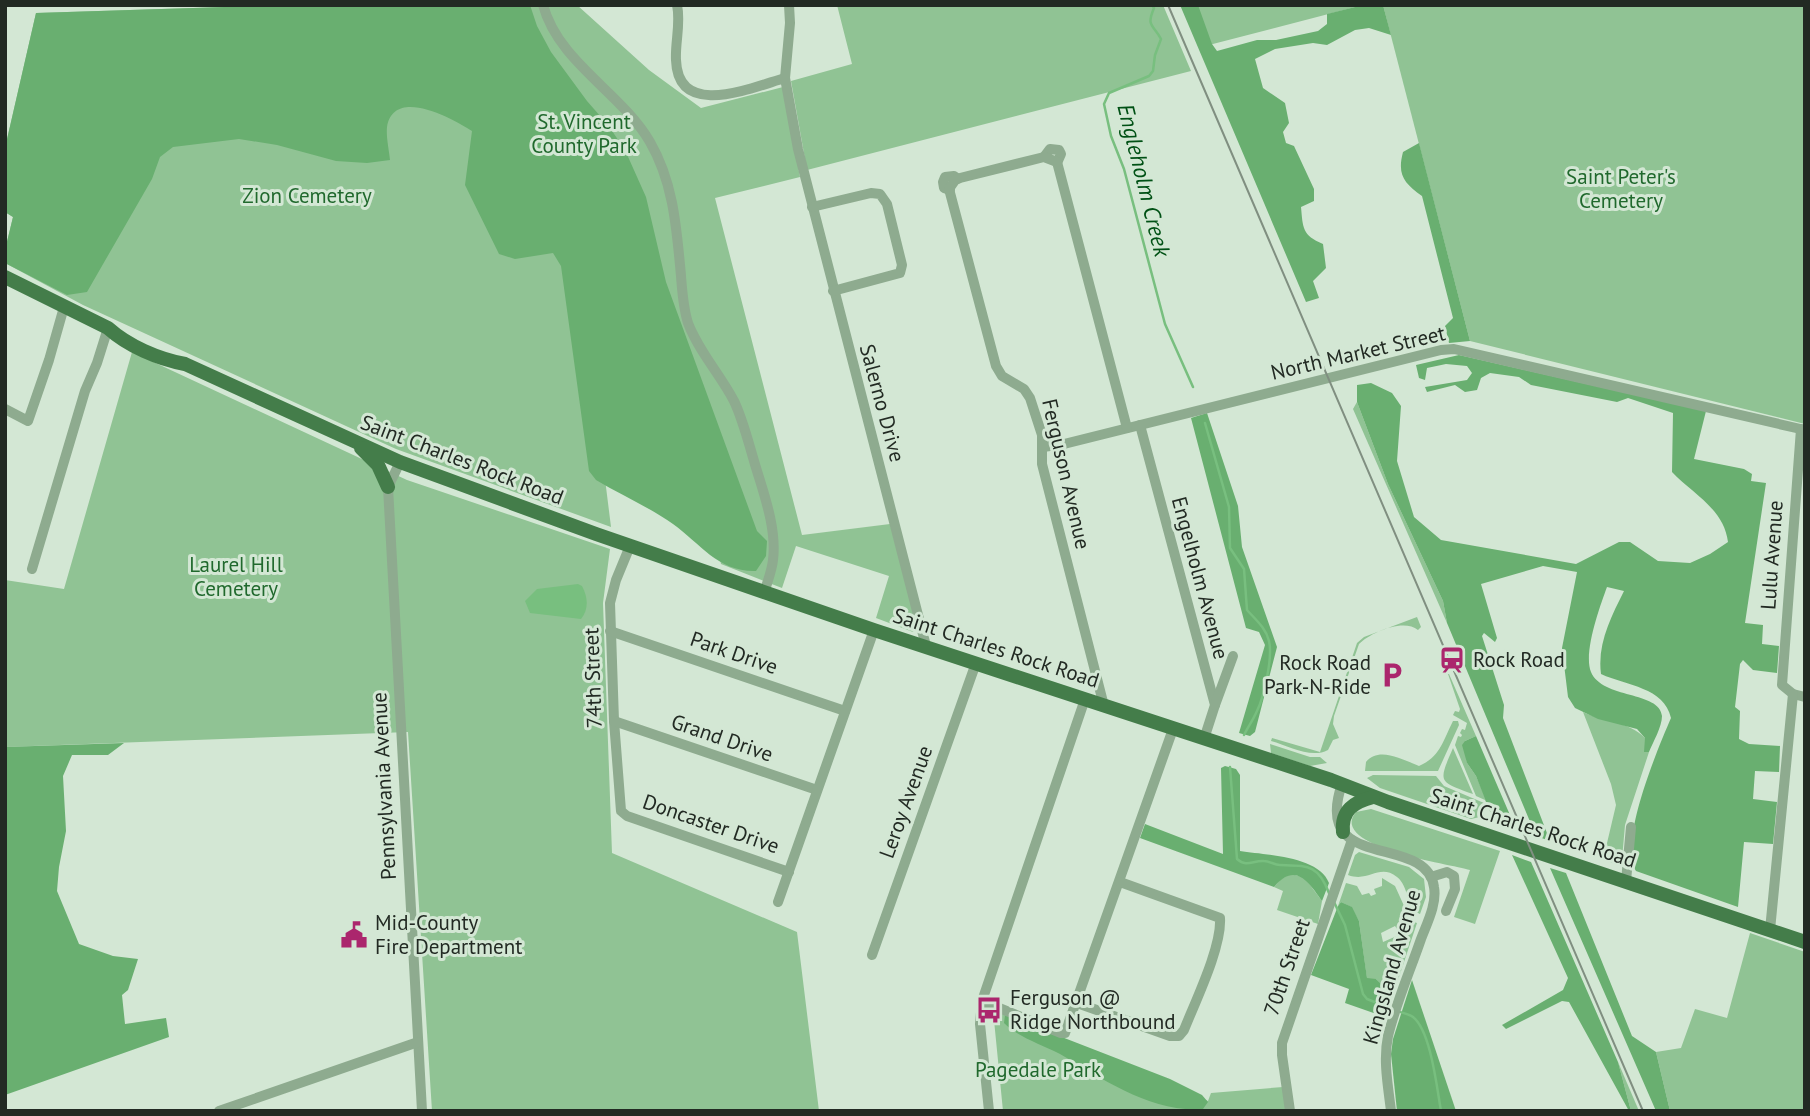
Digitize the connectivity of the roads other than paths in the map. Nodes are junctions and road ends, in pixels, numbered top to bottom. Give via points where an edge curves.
1 (543, 5) edge
2 (677, 5) edge
3 (789, 5) edge
4 (785, 78) junction
5 (813, 207) junction
6 (5, 277) edge
7 (833, 291) junction
8 (64, 307) junction
9 (108, 328) junction
10 (5, 409) edge
11 (1140, 425) junction
12 (1127, 428) junction
13 (1803, 429) edge
14 (355, 441) junction
15 (1802, 445) edge
16 (1043, 447) junction
17 (400, 462) junction
18 (388, 486) junction
19 (630, 546) junction
20 (32, 569) dead end
21 (765, 590) junction
22 (874, 630) junction
23 (610, 631) junction
24 (926, 646) junction
25 (1233, 656) dead end
26 (976, 663) junction
27 (1799, 696) edge
28 (1085, 699) junction
29 (1215, 705) junction
30 (1104, 706) junction
31 (845, 711) junction
32 (614, 721) junction
33 (1173, 729) junction
34 (1204, 739) junction
35 (1342, 784) junction
36 (817, 790) junction
37 (1373, 797) junction
38 (621, 811) joint
39 (1631, 827) dead end
40 (1348, 836) junction
41 (789, 872) junction
42 (1431, 877) junction
43 (1626, 881) junction
44 (1120, 882) junction
45 (778, 902) dead end
46 (1446, 911) dead end
47 (1770, 930) junction
48 (1805, 942) edge
49 (872, 955) dead end
50 (982, 1001) junction
51 (1077, 1003) junction
52 (418, 1042) junction
53 (219, 1111) edge
54 (422, 1111) edge
55 (989, 1111) edge
56 (1290, 1111) edge
57 (1391, 1111) edge

1 - 21 street via 557,37 633,118 662,168 672,198 688,322 742,421 769,515 774,559
2 - 4 street via 677,67 692,91 721,95
3 - 4 street, Salerno Drive
4 - 5 street, Salerno Drive
5 - 7 street, Salerno Drive
5 - 7 street via 880,194 887,204 902,265 900,273
6 - 8 main road, Saint Charles Rock Road
7 - 24 street, Salerno Drive
8 - 9 main road, Saint Charles Rock Road
8 - 10 street via 28,421
9 - 14 main road, Saint Charles Rock Road via 159,346 185,364
9 - 20 street
11 - 12 street, North Market Street
11 - 13 street, North Market Street via 1454,349
11 - 29 street, Engelholm Avenue
12 - 16 street, North Market Street
12 - 16 street, Ferguson Avenue via 1051,160 953,185 996,366 1030,398
13 - 15 street, Lulu Avenue
14 - 17 main road, Saint Charles Rock Road
14 - 18 main road
15 - 27 street, Lulu Avenue via 1782,685
16 - 30 street, Ferguson Avenue via 1042,464
17 - 18 street, Pennsylvania Avenue
17 - 19 main road, Saint Charles Rock Road
18 - 52 street, Pennsylvania Avenue
19 - 21 main road, Saint Charles Rock Road
19 - 23 street, 74th Street via 610,603
21 - 22 main road, Saint Charles Rock Road
22 - 24 main road, Saint Charles Rock Road
22 - 31 street
23 - 31 street, Park Drive
23 - 32 street, 74th Street
24 - 26 main road, Saint Charles Rock Road
25 - 29 street
26 - 28 main road, Saint Charles Rock Road
26 - 49 street, Leroy Avenue
27 - 47 street
28 - 30 main road, Saint Charles Rock Road
28 - 50 street
29 - 34 street
30 - 33 main road, Saint Charles Rock Road
31 - 36 street
32 - 36 street, Grand Drive
32 - 38 street, 74th Street
33 - 34 main road, Saint Charles Rock Road
33 - 44 street
34 - 35 main road, Saint Charles Rock Road
35 - 37 main road, Saint Charles Rock Road
35 - 40 street via 1337,817
36 - 41 street
37 - 40 main road via 1359,801 1343,818
37 - 43 main road, Saint Charles Rock Road
38 - 41 street, Doncaster Drive
39 - 43 street
40 - 42 street, Kingsland Avenue via 1416,863
40 - 56 street, 70th Street via 1333,895 1282,1043
41 - 45 street
42 - 46 street, Kingsland Avenue via 1447,872 1454,876 1455,889
42 - 57 street, Kingsland Avenue via 1433,903 1386,1051
43 - 47 main road, Saint Charles Rock Road
44 - 51 street
44 - 51 street via 1220,918 1205,978 1179,1036
47 - 48 main road, Saint Charles Rock Road
50 - 51 street via 1061,1033 1066,1033
50 - 55 street
52 - 53 street
52 - 54 street, Pennsylvania Avenue

